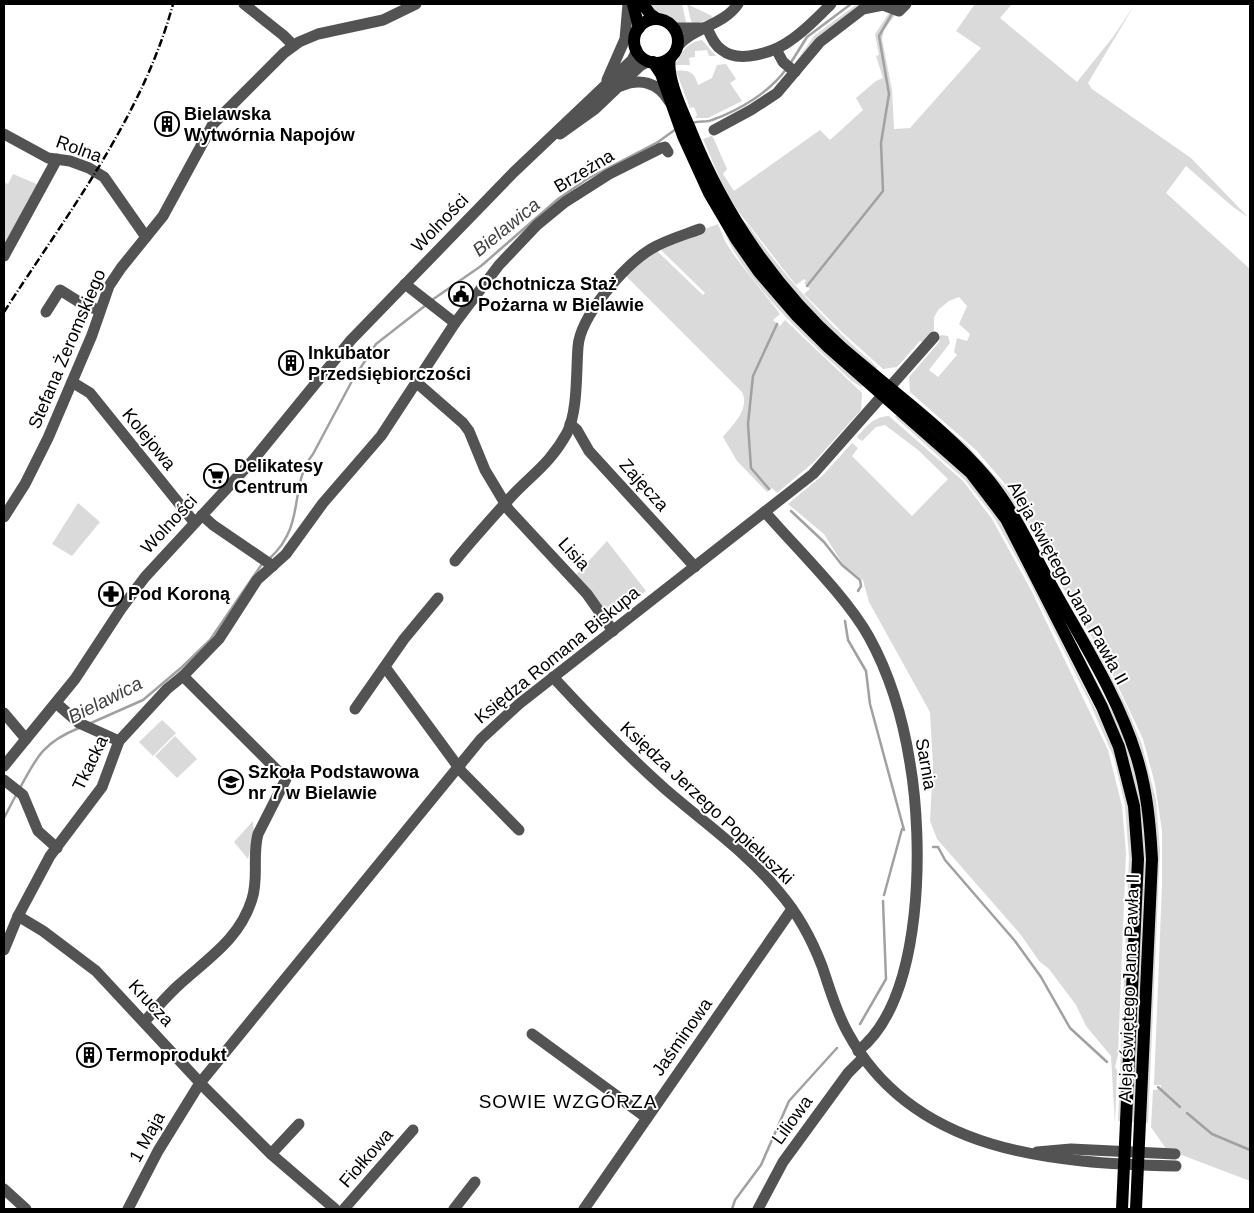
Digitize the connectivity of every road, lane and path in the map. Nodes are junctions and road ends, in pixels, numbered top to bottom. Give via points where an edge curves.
1 (244, 4) edge
2 (416, 4) edge
3 (628, 4) edge
4 (633, 4) edge
5 (644, 4) edge
6 (738, 4) edge
7 (831, 4) edge
8 (898, 7) edge
9 (657, 19) junction
10 (638, 28) junction
11 (674, 28) junction
12 (707, 28) junction
13 (293, 46) junction
14 (776, 49) junction
15 (637, 50) junction
16 (674, 52) junction
17 (651, 62) junction
18 (791, 68) junction
19 (617, 88) junction
20 (600, 89) junction
21 (670, 102) junction
22 (681, 120) junction
23 (714, 130) dead end
24 (4, 134) edge
25 (542, 146) junction
26 (668, 152) dead end
27 (57, 159) junction
28 (700, 229) dead end
29 (146, 237) junction
30 (4, 256) edge
31 (406, 284) junction
32 (99, 310) junction
33 (46, 312) dead end
34 (455, 322) junction
35 (934, 337) dead end
36 (72, 382) junction
37 (416, 382) junction
38 (886, 392) junction
39 (570, 424) junction
40 (505, 504) junction
41 (765, 512) junction
42 (4, 517) edge
43 (198, 518) junction
44 (455, 562) dead end
45 (273, 566) junction
46 (695, 567) junction
47 (438, 598) dead end
48 (613, 631) junction
49 (385, 667) junction
50 (184, 676) junction
51 (553, 677) junction
52 (56, 703) junction
53 (355, 709) dead end
54 (4, 713) edge
55 (26, 739) junction
56 (119, 741) junction
57 (4, 766) edge
58 (458, 767) junction
59 (8, 783) edge
60 (519, 830) dead end
61 (57, 848) junction
62 (792, 909) junction
63 (18, 916) junction
64 (4, 950) edge
65 (144, 1022) junction
66 (532, 1034) dead end
67 (861, 1054) junction
68 (200, 1083) junction
69 (647, 1118) junction
70 (299, 1124) dead end
71 (413, 1130) dead end
72 (271, 1154) junction
73 (1125, 1158) junction
74 (1139, 1158) junction
75 (1175, 1160) dead end
76 (475, 1182) dead end
77 (4, 1190) edge
78 (26, 1209) edge
79 (128, 1209) edge
80 (335, 1209) edge
81 (344, 1209) edge
82 (454, 1209) edge
83 (584, 1209) edge
84 (758, 1209) edge
85 (1122, 1209) edge
86 (1136, 1209) edge

1 - 13 street via 283,34
2 - 13 street, Stefana Żeromskiego via 383,20 311,36
3 - 20 street via 622,48
4 - 10 main road
5 - 9 main road
6 - 12 street via 728,16
7 - 14 street via 798,35
8 - 18 street via 880,5 863,9
9 - 10 main road
9 - 11 main road
10 - 15 main road
11 - 12 street
11 - 16 main road via 677,34
12 - 14 street via 716,45 732,55
12 - 16 street via 684,40
13 - 29 street, Stefana Żeromskiego via 211,126 170,204
14 - 18 street
15 - 17 main road
15 - 20 street, Wolności via 632,60
16 - 17 main road via 662,62
16 - 22 main road, Aleja świętego Jana Pawła II via 669,68
17 - 19 street, Wolności via 640,66
17 - 21 main road, Aleja świętego Jana Pawła II via 661,74
18 - 23 street via 774,95
19 - 21 street via 635,81 648,83 660,89
19 - 25 street, Wolności via 588,115
20 - 25 street, Wolności
21 - 22 main road, Aleja świętego Jana Pawła II
22 - 38 main road, Aleja świętego Jana Pawła II via 723,217 760,272 806,325
24 - 27 street, Rolna via 48,158
25 - 31 street, Wolności
26 - 34 street, Brzeżna via 665,147 661,148 609,174 556,209 509,253
27 - 29 street, Rolna via 89,168 104,177
27 - 30 street
28 - 39 street via 646,252 588,317 578,342
29 - 32 street, Stefana Żeromskiego via 115,275
31 - 34 street
31 - 43 street, Wolności via 329,365 254,459
32 - 33 street via 60,290
32 - 36 street, Stefana Żeromskiego
34 - 37 street, Brzeżna
35 - 38 street, Księdza Romana Biskupa
36 - 42 street, Stefana Żeromskiego via 40,456
36 - 43 street, Kolejowa via 90,393
37 - 40 street via 469,431 485,470
37 - 45 street, Brzeżna via 381,436
38 - 41 street, Księdza Romana Biskupa via 821,466
38 - 73 main road, Aleja świętego Jana Pawła II via 960,463 998,507 1102,707 1123,760 1134,806 1138,859
38 - 74 main road, Aleja świętego Jana Pawła II via 972,462 1005,502 1103,678 1136,755 1149,812 1152,860
39 - 40 street via 542,468
39 - 46 street, Zajęcza via 589,451
40 - 44 street
40 - 48 street, Lisia via 587,594
41 - 46 street, Księdza Romana Biskupa
41 - 67 street, Sarnia via 846,605 868,636 892,689 910,762 917,838 915,899 909,945 889,1010
43 - 45 street, Kolejowa
43 - 52 street, Wolności via 128,598
45 - 50 street, Tkacka via 257,580 218,639
46 - 48 street, Księdza Romana Biskupa
47 - 49 street via 404,638
48 - 51 street, Księdza Romana Biskupa
49 - 53 street
49 - 58 street
50 - 56 street, Tkacka via 174,681
50 - 65 street via 286,779 255,843 256,883 250,906 237,932 171,992
51 - 58 street, Księdza Romana Biskupa via 497,723
51 - 62 street, Księdza Jerzego Popiełuszki via 647,773 764,874
52 - 55 street, Wolności
52 - 56 street via 84,726
54 - 55 street
55 - 57 street, Wolności
56 - 61 street, Tkacka via 102,787
58 - 60 street
58 - 68 street, Księdza Romana Biskupa
59 - 61 street via 23,795 38,831
61 - 63 street, Tkacka
62 - 67 street, Księdza Jerzego Popiełuszki via 814,947 838,1015
62 - 69 street, Jaśminowa
63 - 64 street, Tkacka
63 - 65 street, Krucza via 96,970
65 - 68 street, Krucza
66 - 69 street
67 - 73 street, Księdza Jerzego Popiełuszki via 898,1096 935,1122 983,1142 1030,1152 1071,1149
67 - 84 street, Liliowa via 783,1162
68 - 72 street, Krucza
68 - 79 street, 1 Maja via 158,1151
69 - 83 street, Jaśminowa
70 - 72 street
71 - 81 street, Fiołkowa
72 - 80 street, Krucza
73 - 74 street, Księdza Jerzego Popiełuszki
73 - 85 main road, Aleja świętego Jana Pawła II
74 - 75 street, Księdza Jerzego Popiełuszki
74 - 86 main road, Aleja świętego Jana Pawła II
76 - 82 street
77 - 78 street

